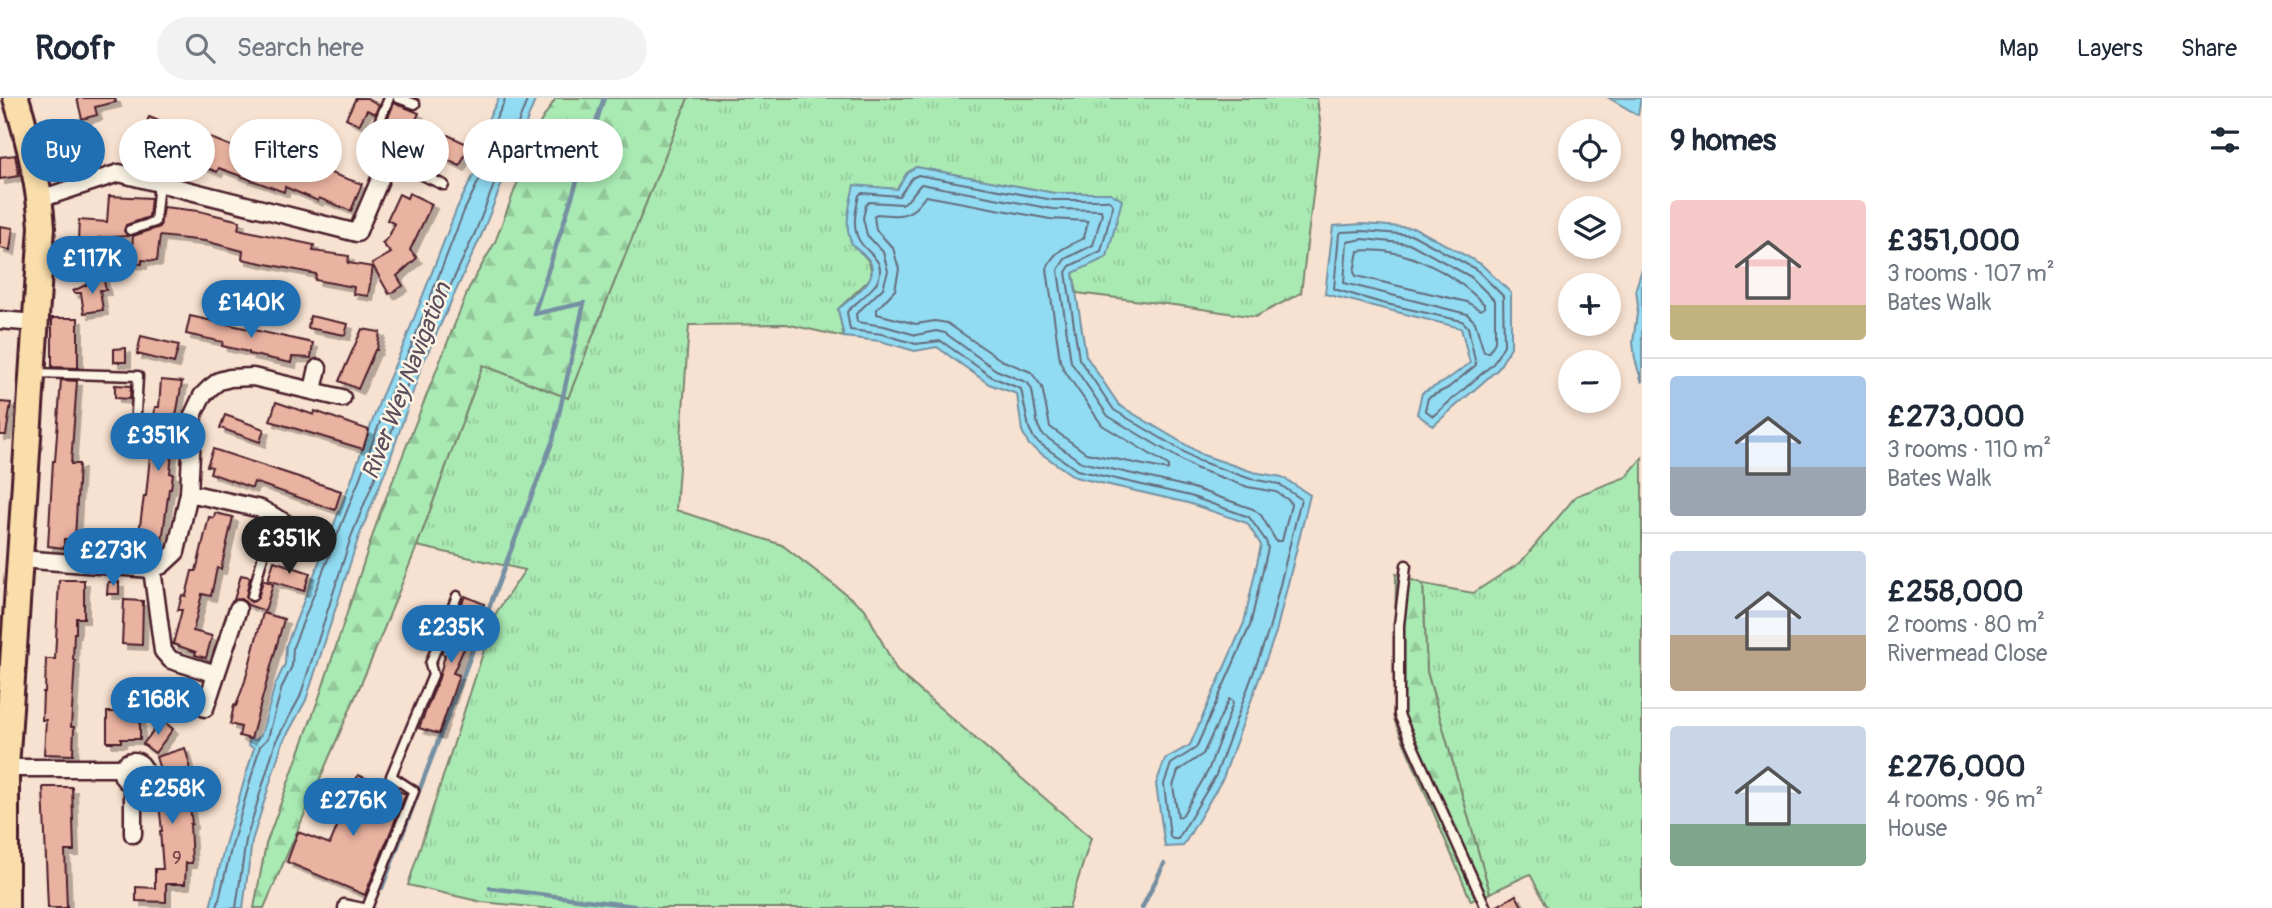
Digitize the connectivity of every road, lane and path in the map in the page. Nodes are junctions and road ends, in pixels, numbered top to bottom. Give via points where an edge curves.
1 (16, 98) edge
2 (388, 98) edge
3 (398, 98) edge
4 (415, 104) dead end
5 (380, 119) edge
6 (119, 173) edge
7 (159, 182) edge
8 (163, 182) edge
9 (379, 182) edge
10 (438, 182) edge
11 (444, 185) dead end
12 (40, 199) junction
13 (130, 230) dead end
14 (0, 320) edge
15 (36, 323) junction
16 (318, 368) dead end
17 (32, 373) junction
18 (313, 390) junction
19 (342, 398) dead end
20 (135, 431) dead end
21 (188, 493) junction
22 (274, 516) junction
23 (316, 545) dead end
24 (20, 559) junction
25 (1406, 565) dead end
26 (152, 569) junction
27 (252, 596) dead end
28 (457, 596) dead end
29 (237, 609) dead end
30 (6, 652) edge
31 (216, 674) junction
32 (205, 708) dead end
33 (6, 768) junction
34 (134, 834) dead end
35 (6, 908) edge
36 (343, 908) edge
37 (365, 908) edge
38 (1486, 908) edge

1 - 12 main road
2 - 5 lane
3 - 4 lane
6 - 12 street
7 - 13 lane via 155,222
8 - 9 street via 357,233
10 - 11 lane
12 - 15 main road
14 - 15 street
15 - 17 main road
16 - 18 street
17 - 20 lane via 138,376
17 - 24 main road
18 - 19 street
18 - 21 street via 253,377 230,378 210,388 194,415
21 - 22 street
21 - 26 street via 176,552
22 - 23 street
22 - 27 lane
24 - 26 street
24 - 30 main road
25 - 38 lane via 1399,625 1399,715
26 - 31 street via 163,651 171,660
28 - 37 lane via 430,664 433,675 391,776 414,791
29 - 31 street
30 - 33 main road
31 - 32 street
33 - 34 street via 123,768 124,778 133,783
33 - 35 main road
36 - 37 lane via 344,904

